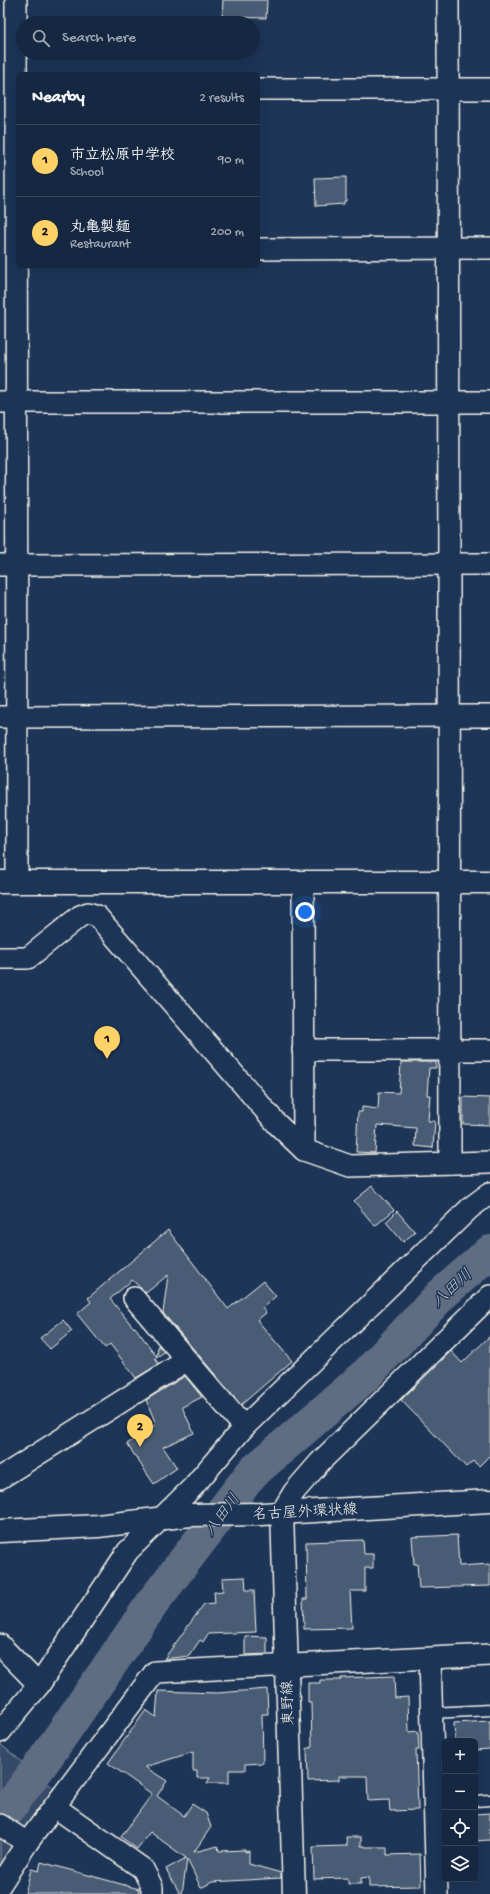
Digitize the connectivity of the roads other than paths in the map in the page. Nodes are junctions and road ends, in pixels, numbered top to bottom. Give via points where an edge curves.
1 (16, 0) edge
2 (448, 0) edge
3 (260, 89) edge
4 (448, 89) junction
5 (490, 89) edge
6 (11, 90) edge
7 (448, 248) junction
8 (490, 248) edge
9 (260, 249) edge
10 (11, 250) edge
11 (448, 401) junction
12 (8, 402) edge
13 (490, 402) edge
14 (448, 564) junction
15 (490, 564) edge
16 (8, 565) edge
17 (448, 716) junction
18 (490, 716) edge
19 (8, 717) edge
20 (8, 882) edge
21 (303, 882) junction
22 (448, 882) junction
23 (490, 882) edge
24 (0, 958) edge
25 (304, 1050) junction
26 (450, 1050) junction
27 (490, 1050) edge
28 (304, 1150) junction
29 (490, 1162) edge
30 (450, 1163) junction
31 (490, 1193) edge
32 (490, 1296) edge
33 (134, 1298) dead end
34 (187, 1360) junction
35 (244, 1427) junction
36 (0, 1478) edge
37 (490, 1501) edge
38 (272, 1513) junction
39 (162, 1519) junction
40 (0, 1531) edge
41 (0, 1646) edge
42 (490, 1655) edge
43 (430, 1658) junction
44 (286, 1665) junction
45 (39, 1685) junction
46 (490, 1710) edge
47 (432, 1713) junction
48 (0, 1732) edge
49 (490, 1800) edge
50 (478, 1801) edge
51 (440, 1802) edge
52 (55, 1807) junction
53 (0, 1825) edge
54 (23, 1841) junction
55 (0, 1884) edge
56 (152, 1894) edge
57 (294, 1894) edge
58 (437, 1894) edge

1 - 6 street
2 - 4 street
3 - 4 street
4 - 5 street
4 - 7 street
6 - 10 street
7 - 8 street
7 - 9 street
7 - 11 street
10 - 12 street
11 - 12 street
11 - 13 street
11 - 14 street
12 - 16 street
14 - 15 street
14 - 16 street
14 - 17 street
16 - 19 street
17 - 18 street
17 - 19 street
17 - 22 street
19 - 20 street
20 - 21 street
21 - 22 street
21 - 25 street
22 - 23 street
22 - 26 street
24 - 28 street via 28,958 84,914 97,916 277,1124
25 - 26 street
25 - 28 street
26 - 27 street
26 - 30 street
28 - 30 street via 350,1166
29 - 30 street
31 - 35 street via 470,1208
32 - 38 street via 320,1462
33 - 34 street
34 - 35 street
34 - 36 street
35 - 39 street
37 - 38 street, 名古屋外環状線
38 - 39 street, 名古屋外環状線 via 190,1515
38 - 44 street, 東野線
39 - 40 street, 名古屋外環状線 via 98,1526
39 - 45 street via 128,1551
41 - 45 street
42 - 43 street
43 - 44 street
43 - 47 street
44 - 52 street via 155,1672
44 - 57 street, 東野線
45 - 48 street
46 - 47 lane
47 - 51 street
49 - 50 lane
51 - 58 street
52 - 54 street
52 - 56 street via 143,1869 152,1886
53 - 54 street
54 - 55 street

